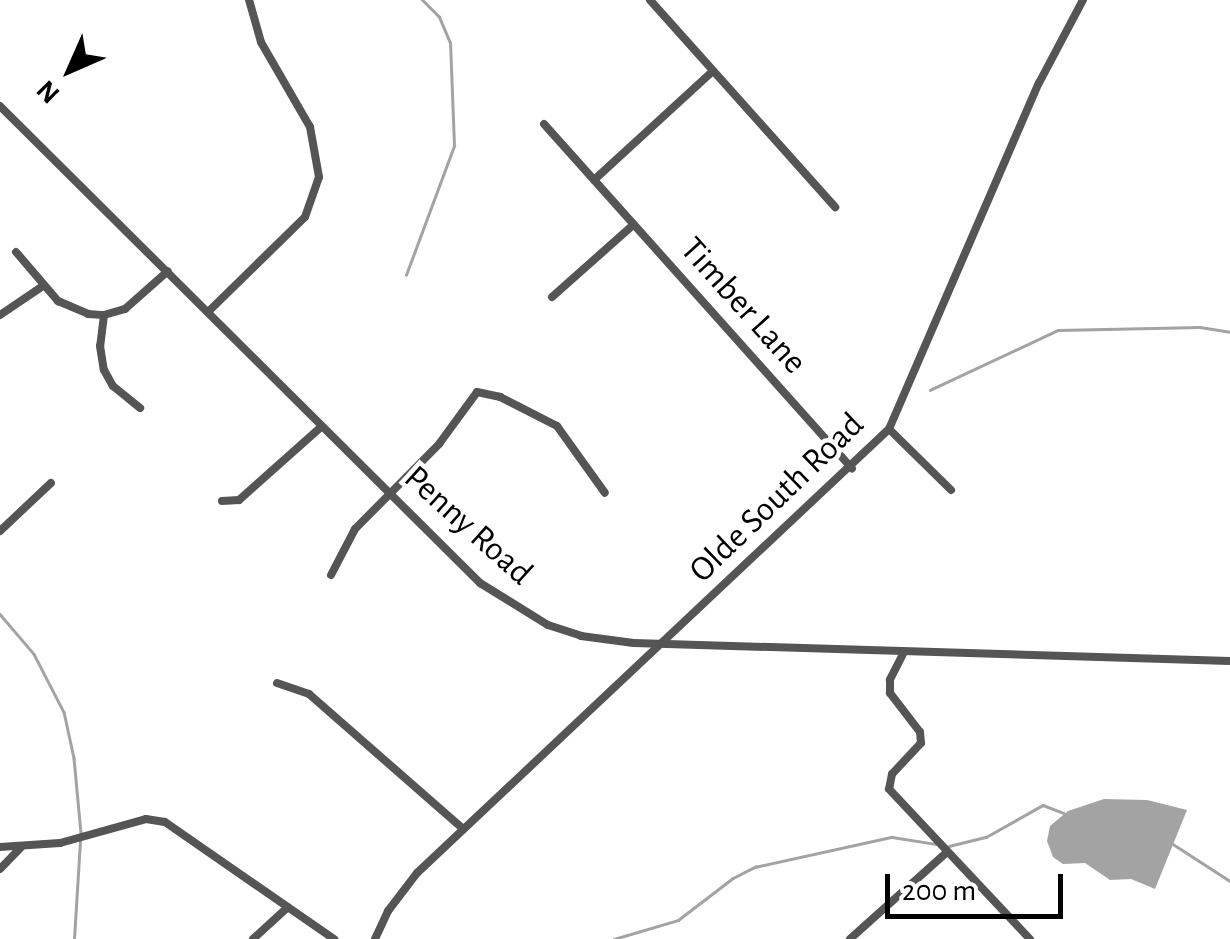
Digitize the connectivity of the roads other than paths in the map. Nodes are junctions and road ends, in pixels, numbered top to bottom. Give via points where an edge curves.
1 (249, 0) edge
2 (650, 0) edge
3 (1082, 0) edge
4 (712, 72) junction
5 (0, 106) edge
6 (544, 124) dead end
7 (594, 180) junction
8 (835, 207) dead end
9 (633, 225) junction
10 (16, 252) dead end
11 (168, 271) junction
12 (43, 286) junction
13 (552, 297) dead end
14 (210, 312) junction
15 (0, 315) edge
16 (104, 316) junction
17 (140, 408) dead end
18 (322, 426) junction
19 (889, 430) junction
20 (852, 469) junction
21 (52, 483) dead end
22 (951, 490) dead end
23 (605, 493) dead end
24 (390, 495) junction
25 (222, 500) dead end
26 (0, 531) edge
27 (331, 575) dead end
28 (686, 624) junction
29 (634, 643) junction
30 (664, 644) junction
31 (691, 645) junction
32 (904, 652) junction
33 (1230, 661) edge
34 (642, 664) junction
35 (276, 683) dead end
36 (463, 829) junction
37 (22, 846) junction
38 (0, 847) edge
39 (947, 852) junction
40 (0, 869) edge
41 (288, 907) junction
42 (254, 939) edge
43 (334, 939) edge
44 (375, 939) edge
45 (850, 939) edge
46 (1030, 939) edge

1 - 14 street via 262,42 310,127 320,177 305,217
2 - 4 street
3 - 19 street, Olde South Road via 1039,82
4 - 7 street
4 - 8 street
5 - 11 street, Penny Road
6 - 7 street, Timber Lane
7 - 9 street, Timber Lane
9 - 13 street
9 - 20 street, Timber Lane
10 - 12 street
11 - 14 street, Penny Road
11 - 16 street via 138,301
12 - 15 street
12 - 16 street via 72,309
14 - 18 street, Penny Road
16 - 17 street via 104,370
18 - 24 street, Penny Road
18 - 25 street via 239,500
19 - 20 street, Olde South Road
19 - 22 street
20 - 28 street, Olde South Road
21 - 26 street
23 - 24 street via 557,426 484,391
24 - 27 street via 348,536
24 - 29 street, Penny Road via 510,605 582,636
28 - 30 street, Olde South Road
28 - 31 street
29 - 30 street, Penny Road
29 - 34 street
30 - 31 street, Penny Road
30 - 34 street, Olde South Road
31 - 32 street, Penny Road
32 - 33 street, Penny Road
32 - 39 street via 890,692 921,743 892,774 889,789
34 - 36 street, Olde South Road
35 - 36 street via 321,703
36 - 44 street, Olde South Road via 401,892
37 - 38 street
37 - 40 street
37 - 41 street via 146,819 165,822
39 - 45 street
39 - 46 street
41 - 42 street
41 - 43 street

